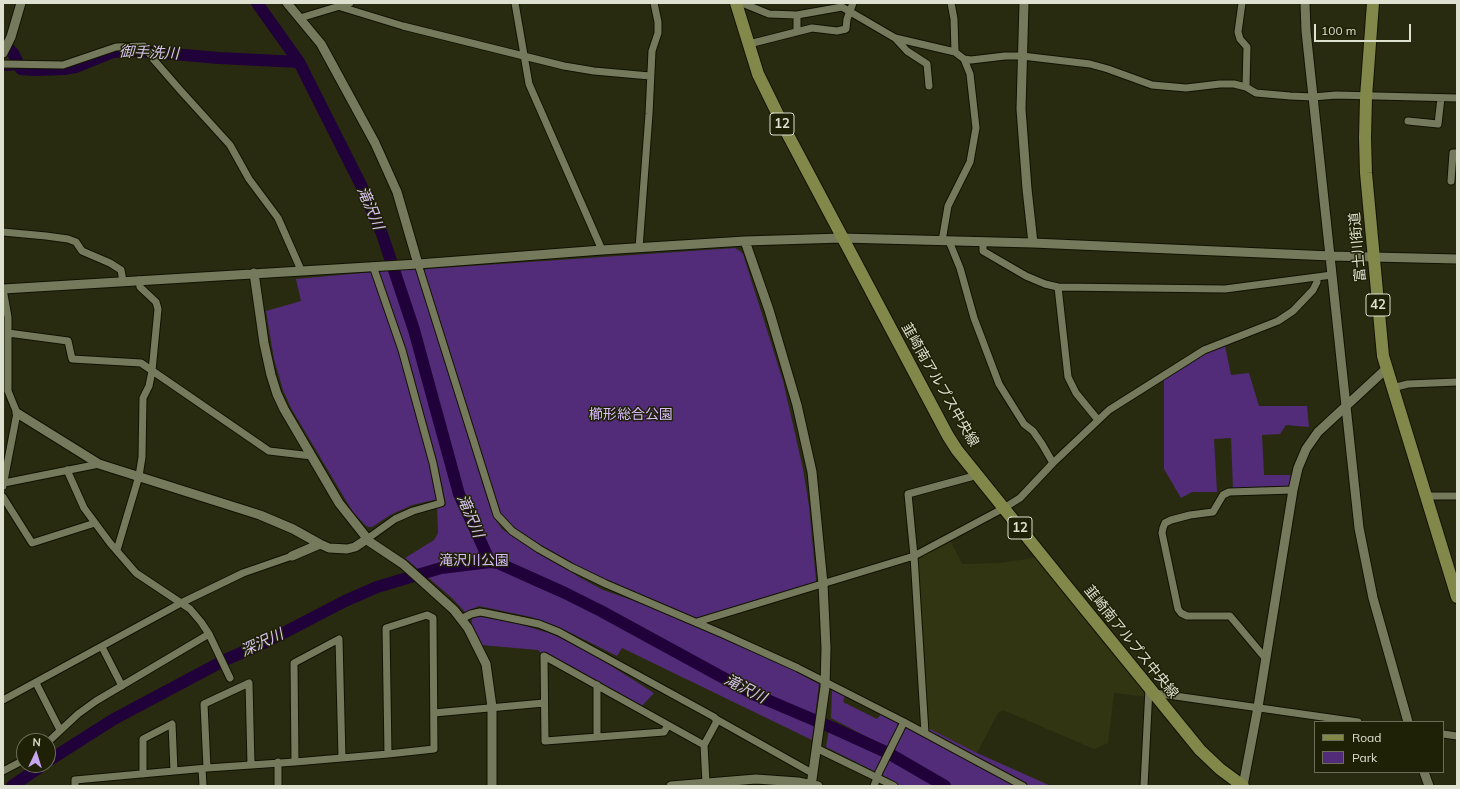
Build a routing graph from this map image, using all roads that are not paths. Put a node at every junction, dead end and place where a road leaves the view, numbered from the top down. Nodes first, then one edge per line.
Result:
1 (21, 3) edge
2 (287, 3) edge
3 (350, 3) edge
4 (515, 3) edge
5 (654, 3) edge
6 (736, 3) edge
7 (742, 3) edge
8 (853, 3) edge
9 (950, 3) edge
10 (1024, 3) edge
11 (1242, 3) edge
12 (1305, 3) edge
13 (1373, 3) edge
14 (840, 5) edge
15 (341, 7) junction
16 (850, 12) junction
17 (797, 15) junction
18 (300, 18) junction
19 (797, 32) junction
20 (895, 38) junction
21 (749, 44) junction
22 (955, 52) junction
23 (3, 53) edge
24 (524, 55) junction
25 (1022, 56) junction
26 (964, 59) junction
27 (6, 63) edge
28 (650, 76) junction
29 (930, 86) dead end
30 (1246, 87) junction
31 (1366, 97) junction
32 (1313, 98) junction
33 (1441, 98) junction
34 (1457, 98) edge
35 (1408, 121) dead end
36 (1457, 153) edge
37 (1451, 181) dead end
38 (3, 232) edge
39 (842, 238) junction
40 (745, 241) junction
41 (946, 241) junction
42 (984, 242) junction
43 (1033, 243) junction
44 (639, 248) junction
45 (602, 250) junction
46 (1331, 256) junction
47 (1375, 257) junction
48 (1457, 259) edge
49 (416, 264) junction
50 (374, 266) junction
51 (301, 270) junction
52 (254, 273) junction
53 (1332, 275) junction
54 (1317, 277) junction
55 (139, 280) junction
56 (123, 281) junction
57 (1058, 287) junction
58 (3, 289) edge
59 (8, 333) junction
60 (1386, 369) junction
61 (152, 371) junction
62 (1457, 382) edge
63 (1392, 388) junction
64 (1346, 407) junction
65 (17, 413) junction
66 (1098, 420) junction
67 (312, 456) junction
68 (1053, 463) junction
69 (99, 464) junction
70 (67, 470) junction
71 (139, 476) junction
72 (978, 476) junction
73 (4, 485) edge
74 (1293, 490) junction
75 (3, 496) edge
76 (1426, 496) junction
77 (1457, 496) edge
78 (1004, 508) junction
79 (95, 523) junction
80 (367, 539) junction
81 (320, 544) junction
82 (117, 550) junction
83 (292, 556) joint
84 (914, 556) junction
85 (823, 584) junction
86 (1457, 597) edge
87 (181, 603) junction
88 (461, 619) junction
89 (697, 622) junction
90 (209, 634) junction
91 (102, 647) junction
92 (1266, 659) junction
93 (230, 678) dead end
94 (36, 683) junction
95 (825, 684) junction
96 (597, 685) junction
97 (122, 686) junction
98 (1151, 691) junction
99 (3, 700) edge
100 (544, 703) junction
101 (492, 707) junction
102 (1258, 707) junction
103 (434, 713) junction
104 (716, 719) junction
105 (1351, 721) edge
106 (1408, 721) edge
107 (904, 722) junction
108 (668, 725) junction
109 (60, 730) junction
110 (924, 733) junction
111 (56, 734) edge
112 (1444, 734) edge
113 (1457, 736) edge
114 (597, 737) junction
115 (704, 745) junction
116 (817, 746) junction
117 (388, 754) junction
118 (342, 758) junction
119 (278, 762) junction
120 (295, 762) junction
121 (16, 764) edge
122 (251, 764) junction
123 (204, 769) junction
124 (3, 771) edge
125 (174, 772) junction
126 (1424, 773) edge
127 (143, 774) junction
128 (812, 774) junction
129 (878, 775) junction
130 (706, 783) junction
131 (813, 785) edge
132 (75, 786) edge
133 (203, 786) edge
134 (278, 786) edge
135 (492, 786) edge
136 (671, 786) edge
137 (874, 786) edge
138 (894, 786) edge
139 (1023, 786) edge
140 (1144, 786) edge
141 (1243, 786) edge
142 (1429, 786) edge

1 - 23 street
2 - 18 street
3 - 15 street
4 - 24 street
5 - 28 street
6 - 21 main road, 韮崎南アルプス中央線 / 12
7 - 17 street
8 - 16 street
9 - 22 street
10 - 25 street
11 - 30 street
12 - 32 street
13 - 31 main road, 富士川街道 / 42
14 - 16 street
14 - 17 street
15 - 18 street
15 - 24 street
16 - 19 street
16 - 20 street
17 - 19 street
18 - 49 street
19 - 21 street
20 - 22 street
20 - 29 street
21 - 39 main road, 韮崎南アルプス中央線 / 12
22 - 26 street
24 - 28 street
24 - 45 street
25 - 26 street
25 - 30 street
25 - 43 street
26 - 41 street
27 - 51 street
28 - 44 street
30 - 32 street
31 - 32 street
31 - 33 street
31 - 47 main road, 富士川街道 / 42
32 - 46 street
33 - 34 street
33 - 35 street
36 - 37 street
38 - 56 street
39 - 40 street
39 - 41 street
39 - 72 main road, 韮崎南アルプス中央線 / 12
40 - 44 street
40 - 85 street
41 - 42 street
41 - 68 street
42 - 43 street
42 - 57 street
43 - 46 street
44 - 45 street
45 - 49 street
46 - 47 street
46 - 53 street
47 - 48 street
47 - 60 main road, 富士川街道 / 42
49 - 50 street
49 - 89 street
50 - 51 street
50 - 80 street
51 - 52 street
52 - 55 street
52 - 67 street
53 - 54 street
53 - 64 street
54 - 57 street
54 - 66 street
55 - 56 street
55 - 61 street
56 - 58 street
57 - 66 street
58 - 59 street
59 - 61 street
59 - 65 street
60 - 63 main road, 富士川街道 / 42
60 - 64 street
61 - 67 street
61 - 71 street
62 - 63 street
63 - 76 main road, 富士川街道 / 42
64 - 74 street
64 - 106 street
65 - 69 street
65 - 73 street
66 - 68 street
67 - 80 street
68 - 78 street
69 - 70 street
69 - 71 street
70 - 73 street
70 - 79 street
71 - 81 street
71 - 82 street
72 - 78 main road, 韮崎南アルプス中央線 / 12
72 - 84 street
74 - 92 street
74 - 92 street
75 - 79 street
76 - 77 street
76 - 86 main road, 富士川街道 / 42
78 - 84 street
78 - 98 main road, 韮崎南アルプス中央線 / 12
79 - 82 street
80 - 81 street
80 - 88 street
81 - 83 street
82 - 87 street
83 - 87 street
84 - 85 street
84 - 110 street
85 - 89 street
85 - 95 street
87 - 90 street
87 - 91 street
88 - 101 street
88 - 104 street
89 - 95 street
90 - 93 street
90 - 97 street
91 - 94 street
91 - 97 street
92 - 102 street
94 - 99 street
94 - 109 street
95 - 107 street
95 - 116 street
96 - 100 street
96 - 108 street
96 - 114 street
97 - 109 street
98 - 102 street
98 - 140 street
98 - 141 main road, 韮崎南アルプス中央線 / 12
100 - 101 street
100 - 114 street
101 - 103 street
101 - 135 street
102 - 105 street
102 - 141 street
103 - 117 street
103 - 117 street
104 - 115 street
104 - 128 street
107 - 110 street
107 - 129 street
108 - 114 street
108 - 115 street
109 - 111 street
110 - 139 street
112 - 113 street
115 - 130 street
116 - 128 street
116 - 129 street
117 - 118 street
118 - 120 street
118 - 120 street
119 - 120 street
119 - 122 street
119 - 134 street
121 - 124 street
122 - 123 street
122 - 123 street
123 - 125 street
123 - 133 street
125 - 127 street
125 - 127 street
126 - 142 street
127 - 132 street
128 - 131 street
129 - 137 street
129 - 138 street
130 - 131 street
130 - 136 street

